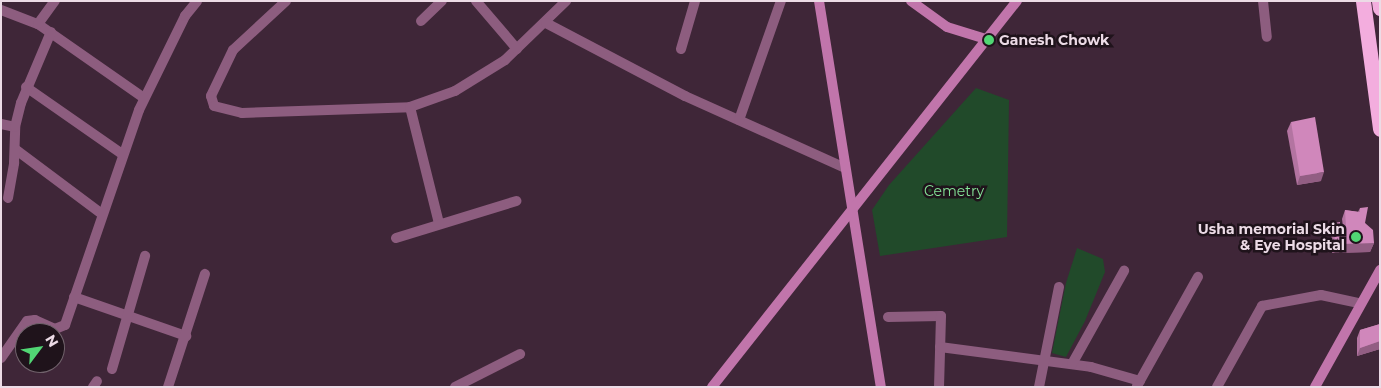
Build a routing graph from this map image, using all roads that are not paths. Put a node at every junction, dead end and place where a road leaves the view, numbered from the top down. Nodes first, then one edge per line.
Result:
1 (55, 1) edge
2 (197, 1) edge
3 (286, 1) edge
4 (442, 1) edge
5 (476, 1) edge
6 (566, 1) edge
7 (695, 1) edge
8 (781, 1) edge
9 (819, 1) edge
10 (912, 1) edge
11 (1017, 1) edge
12 (1263, 1) edge
13 (1363, 1) edge
14 (1379, 1) edge
15 (488, 5) edge
16 (1380, 8) edge
17 (1, 10) edge
18 (421, 21) dead end
19 (546, 23) junction
20 (38, 24) junction
21 (51, 32) junction
22 (1267, 37) dead end
23 (989, 40) junction
24 (517, 49) junction
25 (681, 49) dead end
26 (26, 87) junction
27 (144, 98) junction
28 (410, 107) junction
29 (739, 120) junction
30 (1, 124) edge
31 (15, 127) junction
32 (1380, 129) edge
33 (15, 149) junction
34 (122, 154) junction
35 (845, 168) junction
36 (8, 198) dead end
37 (516, 201) dead end
38 (851, 210) junction
39 (102, 214) junction
40 (439, 223) junction
41 (396, 238) dead end
42 (145, 256) dead end
43 (1380, 270) edge
44 (1124, 271) dead end
45 (204, 274) dead end
46 (1198, 277) dead end
47 (1059, 287) dead end
48 (74, 297) junction
49 (1360, 303) junction
50 (129, 317) junction
51 (888, 317) dead end
52 (186, 336) junction
53 (940, 347) junction
54 (520, 354) dead end
55 (1, 358) edge
56 (1044, 361) junction
57 (1072, 364) junction
58 (112, 369) dead end
59 (473, 383) edge
60 (1138, 384) edge
61 (168, 387) edge
62 (455, 387) edge
63 (712, 387) edge
64 (881, 387) edge
65 (938, 387) edge
66 (1039, 387) edge
67 (1217, 387) edge
68 (1315, 387) edge

1 - 20 street
2 - 27 street
3 - 28 street
4 - 18 street
5 - 15 street
6 - 19 street
7 - 25 street
8 - 29 street
9 - 35 street
10 - 23 street
11 - 23 street
12 - 22 street
13 - 32 highway
14 - 16 highway
15 - 24 street
17 - 20 street
19 - 24 street
19 - 29 street
20 - 21 street
21 - 26 street
21 - 27 street
23 - 38 street
24 - 28 street
26 - 31 street
26 - 34 street
27 - 34 street
28 - 40 street
29 - 35 street
30 - 31 street
31 - 33 street
33 - 36 street
33 - 39 street
34 - 39 street
35 - 38 street
37 - 40 street
38 - 63 street
38 - 64 street
39 - 48 street
40 - 41 street
42 - 50 street
43 - 49 street
44 - 57 street
45 - 52 street
46 - 60 street
47 - 56 street
48 - 50 street
48 - 55 street
49 - 67 street
49 - 68 street
50 - 52 street
50 - 58 street
51 - 53 street
52 - 61 street
53 - 56 street
53 - 65 street
54 - 59 street
56 - 57 street
56 - 66 street
57 - 60 street
59 - 62 street

